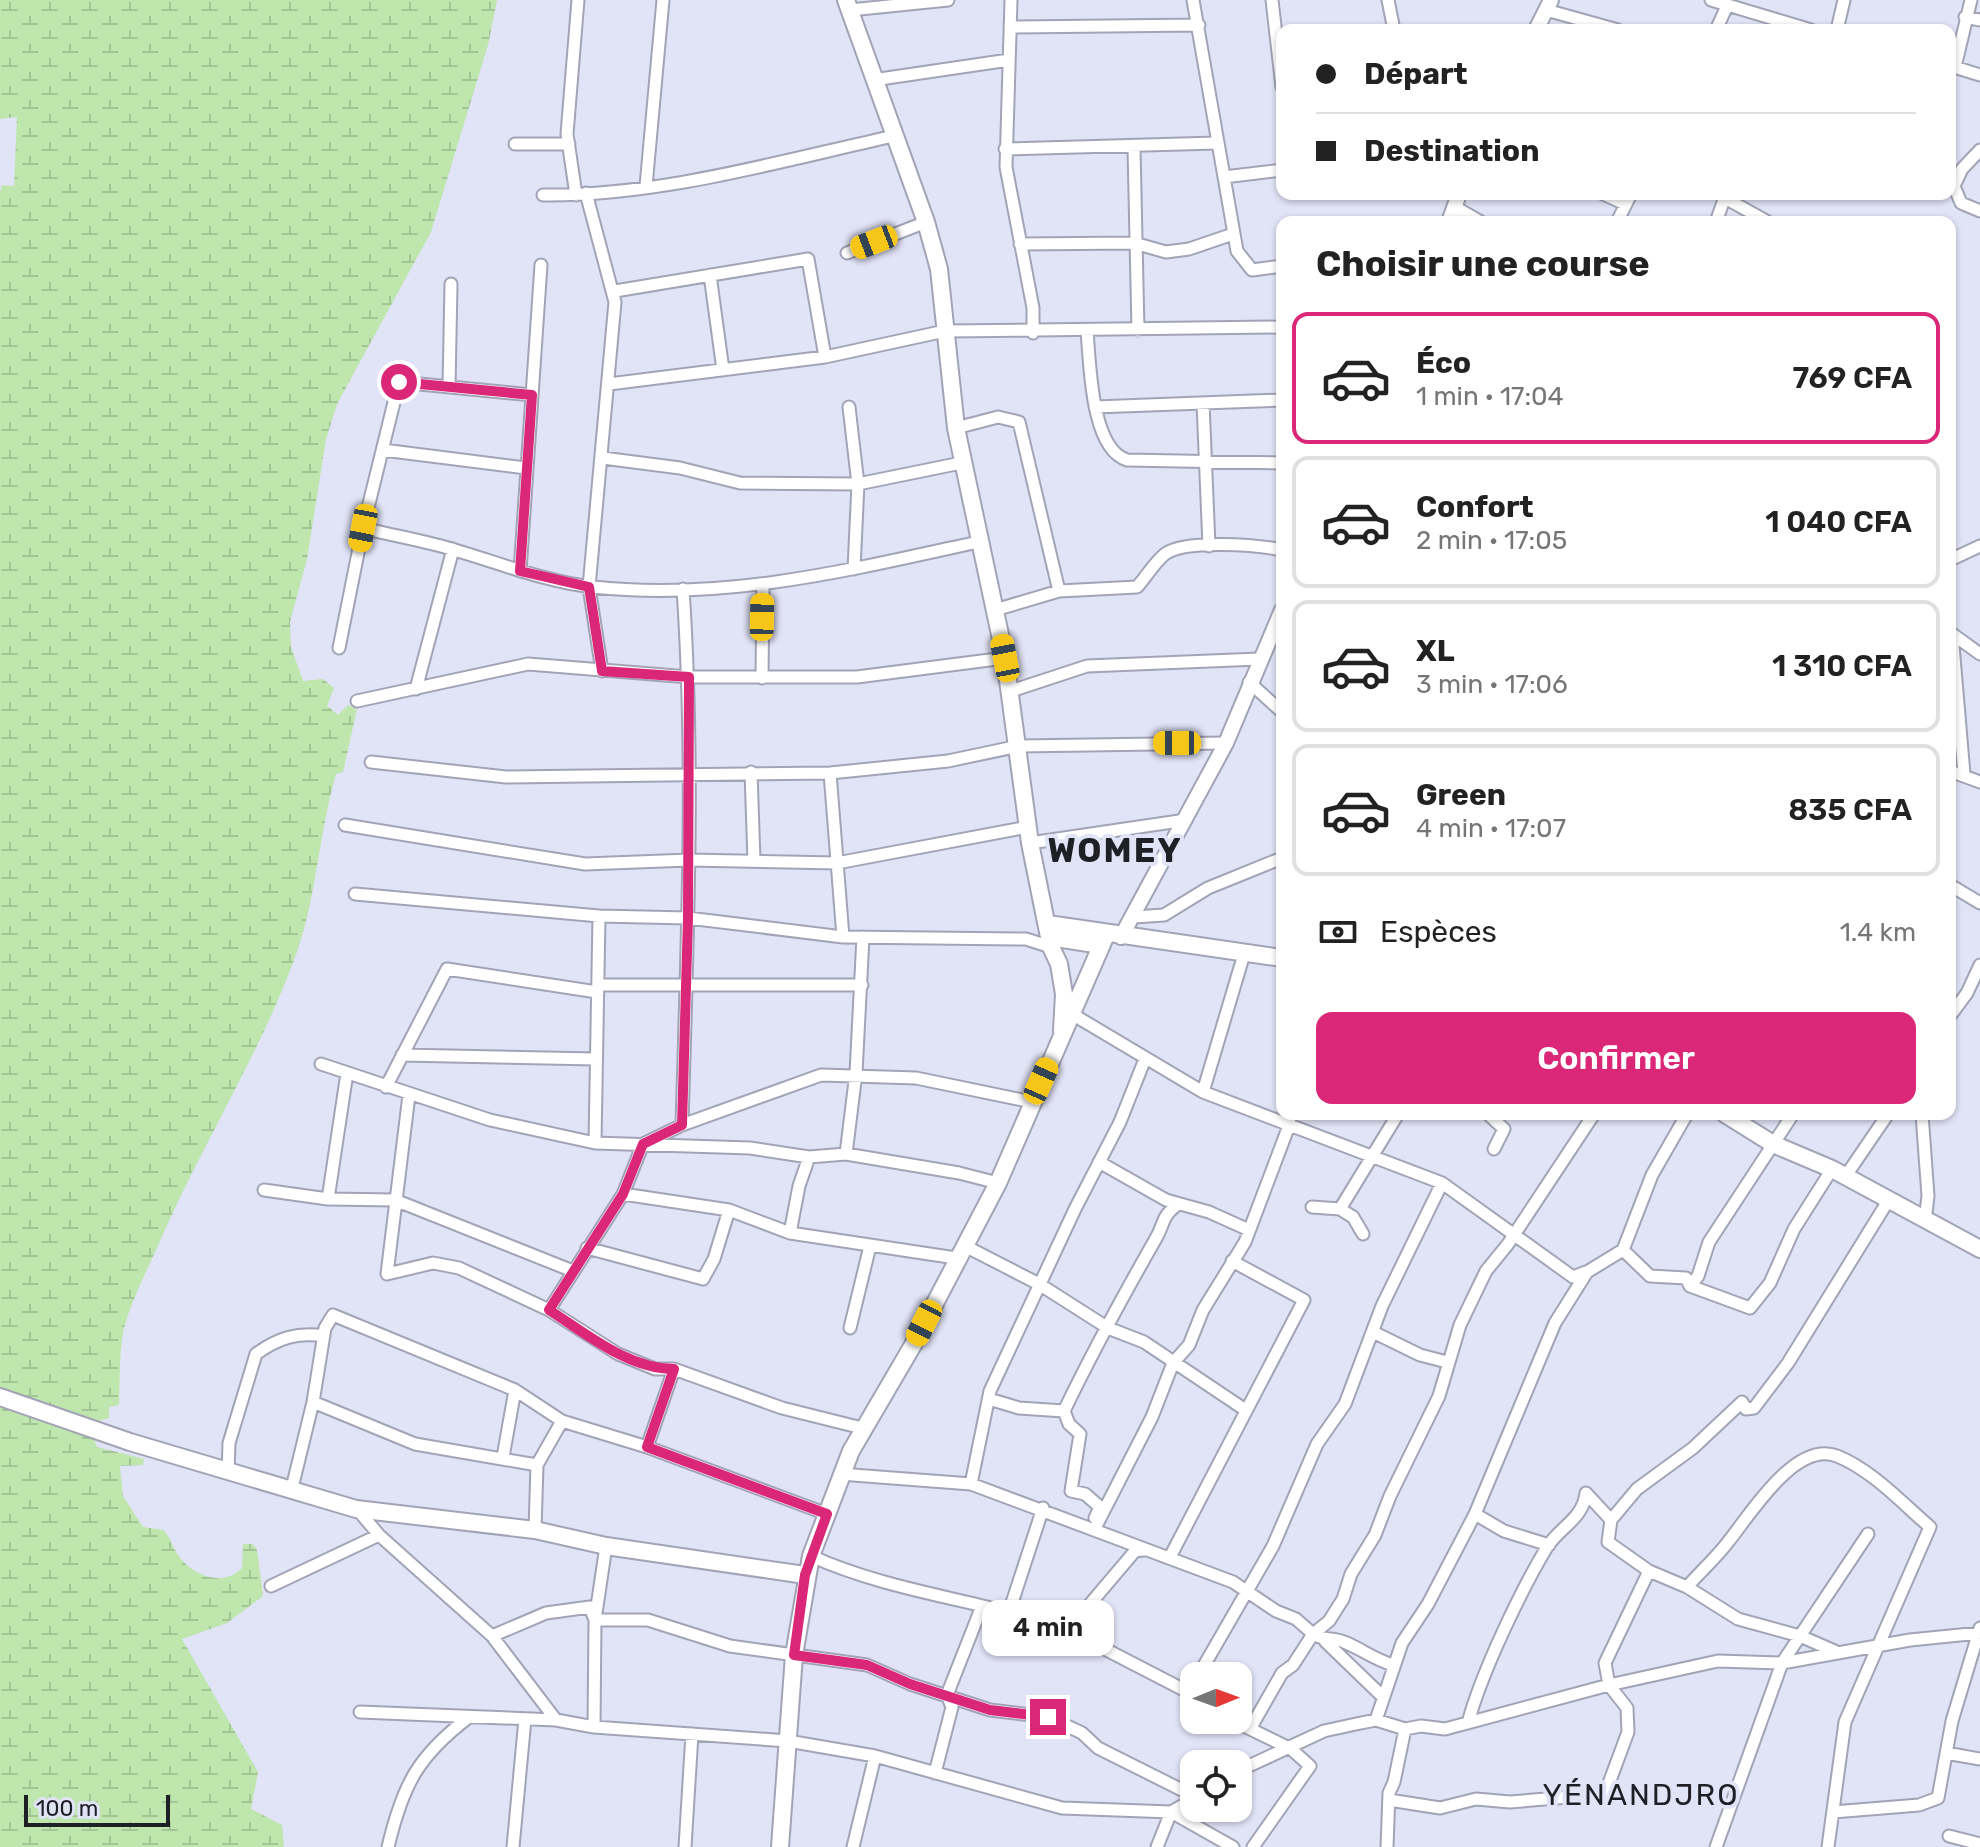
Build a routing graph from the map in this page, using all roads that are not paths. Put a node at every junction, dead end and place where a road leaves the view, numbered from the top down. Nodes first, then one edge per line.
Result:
1 (578, 0) edge
2 (663, 0) edge
3 (948, 0) edge
4 (1011, 0) edge
5 (1193, 0) edge
6 (1272, 0) edge
7 (1388, 0) edge
8 (1711, 0) edge
9 (1844, 0) edge
10 (1971, 0) edge
11 (848, 5) edge
12 (1548, 5) edge
13 (1727, 6) junction
14 (1965, 17) junction
15 (1980, 20) edge
16 (1393, 24) edge
17 (1539, 24) edge
18 (1601, 24) edge
19 (1719, 24) edge
20 (1783, 24) edge
21 (1838, 24) edge
22 (1199, 25) junction
23 (1010, 27) junction
24 (1276, 35) edge
25 (1956, 54) edge
26 (1009, 60) junction
27 (1956, 68) edge
28 (1980, 75) edge
29 (873, 80) junction
30 (894, 136) junction
31 (1216, 143) junction
32 (515, 144) dead end
33 (569, 144) junction
34 (1134, 148) junction
35 (1005, 149) junction
36 (1980, 150) edge
37 (1276, 171) edge
38 (1224, 177) junction
39 (1956, 182) edge
40 (646, 186) junction
41 (1956, 191) edge
42 (581, 194) junction
43 (543, 195) dead end
44 (1457, 200) edge
45 (1732, 200) edge
46 (1980, 211) edge
47 (1474, 216) edge
48 (1758, 216) edge
49 (926, 222) junction
50 (1233, 234) junction
51 (1134, 243) junction
52 (1020, 244) junction
53 (847, 253) dead end
54 (541, 265) dead end
55 (1276, 267) edge
56 (710, 275) junction
57 (451, 284) dead end
58 (615, 291) junction
59 (1276, 327) edge
60 (1138, 330) junction
61 (945, 331) junction
62 (1087, 331) junction
63 (1033, 333) junction
64 (825, 357) junction
65 (723, 370) junction
66 (609, 384) junction
67 (449, 387) junction
68 (532, 395) junction
69 (1276, 400) edge
70 (1203, 403) junction
71 (849, 407) dead end
72 (1095, 407) junction
73 (956, 428) junction
74 (383, 450) junction
75 (603, 458) junction
76 (961, 463) junction
77 (1205, 463) junction
78 (1276, 463) edge
79 (526, 468) junction
80 (858, 484) junction
81 (363, 528) junction
82 (978, 542) junction
83 (1209, 546) junction
84 (1980, 546) edge
85 (453, 549) junction
86 (1276, 549) edge
87 (1956, 557) edge
88 (854, 569) junction
89 (520, 571) junction
90 (763, 586) junction
91 (589, 587) junction
92 (683, 589) junction
93 (1059, 591) junction
94 (995, 610) junction
95 (1276, 623) edge
96 (1956, 637) edge
97 (339, 648) dead end
98 (1980, 654) edge
99 (1005, 658) junction
100 (1259, 659) junction
101 (602, 671) junction
102 (689, 677) junction
103 (762, 678) junction
104 (1249, 682) junction
105 (1956, 687) edge
106 (416, 689) junction
107 (1011, 691) junction
108 (357, 701) dead end
109 (1276, 707) edge
110 (1226, 743) junction
111 (1019, 746) junction
112 (371, 762) dead end
113 (751, 772) junction
114 (1956, 772) edge
115 (688, 773) junction
116 (830, 773) junction
117 (1964, 774) junction
118 (1980, 782) edge
119 (1186, 820) junction
120 (345, 825) dead end
121 (1029, 835) junction
122 (689, 860) junction
123 (1276, 860) edge
124 (754, 861) junction
125 (837, 863) junction
126 (1956, 889) edge
127 (355, 894) dead end
128 (1980, 903) edge
129 (599, 916) junction
130 (1134, 917) junction
131 (688, 918) junction
132 (1050, 936) junction
133 (843, 937) junction
134 (863, 937) junction
135 (1109, 939) junction
136 (1244, 954) junction
137 (1276, 957) edge
138 (1980, 965) edge
139 (862, 985) junction
140 (686, 986) junction
141 (598, 988) junction
142 (1967, 993) junction
143 (1980, 995) edge
144 (1956, 1008) edge
145 (1072, 1014) junction
146 (1062, 1031) junction
147 (402, 1055) junction
148 (596, 1059) junction
149 (1145, 1059) junction
150 (321, 1064) dead end
151 (347, 1073) junction
152 (856, 1073) junction
153 (386, 1087) junction
154 (1203, 1092) junction
155 (409, 1095) junction
156 (1032, 1102) junction
157 (1276, 1118) edge
158 (1282, 1120) edge
159 (1394, 1120) edge
160 (1496, 1120) edge
161 (1590, 1120) edge
162 (1684, 1120) edge
163 (1735, 1120) edge
164 (1789, 1120) edge
165 (1883, 1120) edge
166 (1922, 1120) edge
167 (1290, 1123) junction
168 (682, 1125) junction
169 (595, 1143) junction
170 (643, 1144) junction
171 (1773, 1144) junction
172 (1494, 1149) dead end
173 (846, 1154) junction
174 (809, 1157) junction
175 (1370, 1157) junction
176 (1099, 1162) junction
177 (1838, 1173) junction
178 (998, 1183) junction
179 (1442, 1183) junction
180 (264, 1190) dead end
181 (623, 1194) junction
182 (328, 1199) junction
183 (395, 1200) junction
184 (1888, 1201) junction
185 (1177, 1205) junction
186 (1312, 1207) dead end
187 (1340, 1209) junction
188 (729, 1210) junction
189 (1925, 1221) junction
190 (1249, 1230) junction
191 (790, 1233) junction
192 (1515, 1233) junction
193 (1363, 1234) dead end
194 (870, 1246) junction
195 (587, 1248) junction
196 (1980, 1249) edge
197 (1623, 1250) junction
198 (960, 1252) junction
199 (1232, 1261) junction
200 (573, 1271) junction
201 (1587, 1272) junction
202 (1039, 1284) junction
203 (1690, 1286) junction
204 (549, 1310) junction
205 (850, 1328) dead end
206 (1108, 1328) junction
207 (1373, 1332) junction
208 (324, 1336) junction
209 (1447, 1362) junction
210 (1173, 1363) junction
211 (674, 1369) junction
212 (515, 1390) junction
213 (0, 1397) edge
214 (989, 1399) junction
215 (313, 1402) junction
216 (1244, 1409) junction
217 (1064, 1411) junction
218 (562, 1421) junction
219 (866, 1429) junction
220 (647, 1447) junction
221 (503, 1457) junction
222 (537, 1465) junction
223 (228, 1472) junction
224 (840, 1474) junction
225 (971, 1484) junction
226 (292, 1488) junction
227 (1043, 1508) junction
228 (356, 1509) junction
229 (827, 1514) junction
230 (1475, 1514) junction
231 (1611, 1520) junction
232 (535, 1530) junction
233 (1092, 1530) junction
234 (1868, 1534) dead end
235 (379, 1535) junction
236 (1549, 1545) junction
237 (606, 1546) junction
238 (1143, 1550) junction
239 (811, 1556) junction
240 (1170, 1557) junction
241 (1649, 1571) junction
242 (805, 1575) junction
243 (271, 1586) dead end
244 (1687, 1587) junction
245 (1245, 1591) junction
246 (982, 1606) junction
247 (1009, 1612) junction
248 (595, 1620) junction
249 (1068, 1630) junction
250 (1979, 1631) edge
251 (1313, 1634) junction
252 (492, 1636) junction
253 (1800, 1636) junction
254 (1325, 1641) junction
255 (1881, 1644) junction
256 (1839, 1653) junction
257 (794, 1655) junction
258 (1206, 1662) edge
259 (1782, 1663) junction
260 (1393, 1665) junction
261 (1965, 1673) junction
262 (1980, 1677) edge
263 (1180, 1685) edge
264 (1609, 1685) junction
265 (947, 1695) junction
266 (1383, 1697) junction
267 (360, 1712) dead end
268 (469, 1717) junction
269 (525, 1719) junction
270 (556, 1720) junction
271 (1376, 1720) junction
272 (1468, 1723) junction
273 (1252, 1726) edge
274 (594, 1727) junction
275 (1405, 1729) junction
276 (1252, 1730) edge
277 (692, 1734) junction
278 (788, 1741) junction
279 (1291, 1749) junction
280 (1946, 1753) junction
281 (875, 1756) junction
282 (1980, 1759) edge
283 (1252, 1765) edge
284 (935, 1773) junction
285 (1180, 1790) edge
286 (1389, 1800) junction
287 (1180, 1806) edge
288 (1171, 1812) junction
289 (1833, 1812) junction
290 (1949, 1836) dead end
291 (1980, 1844) edge
292 (388, 1847) edge
293 (513, 1847) edge
294 (685, 1847) edge
295 (780, 1847) edge
296 (853, 1847) edge
297 (1157, 1847) edge
298 (1233, 1847) edge
299 (1253, 1847) edge
300 (1387, 1847) edge
301 (1716, 1847) edge
302 (1828, 1847) edge

1 - 33 street
2 - 40 street
3 - 11 street
4 - 23 street
5 - 22 street
6 - 24 street
7 - 16 street
8 - 13 street
9 - 21 street
10 - 14 street
11 - 29 main road
12 - 17 street
12 - 18 street
13 - 19 street
13 - 20 street
14 - 15 street
14 - 25 street
22 - 23 street
22 - 31 street
23 - 26 street
26 - 29 street
26 - 35 street
27 - 28 street
29 - 30 main road
30 - 40 street
30 - 49 main road
31 - 34 street
31 - 38 street
32 - 33 street
33 - 42 street
34 - 35 street
34 - 51 street
35 - 52 street
36 - 39 street
37 - 38 street
38 - 50 street
40 - 42 street
41 - 46 street
42 - 43 street
42 - 58 street
44 - 47 street
45 - 48 street
49 - 53 street
49 - 61 main road
50 - 51 street
50 - 55 street
51 - 52 street
51 - 60 street
52 - 63 street
54 - 68 street
56 - 58 street
56 - 64 street
56 - 65 street
57 - 67 street
58 - 66 street
59 - 60 street
60 - 62 street
61 - 63 street
61 - 64 street
61 - 73 main road
62 - 63 street
62 - 72 street
64 - 65 street
65 - 66 street
66 - 75 street
67 - 68 street
67 - 74 street
68 - 79 street
69 - 70 street
70 - 72 street
70 - 77 street
71 - 80 street
72 - 77 street
73 - 76 main road
73 - 93 street
74 - 79 street
74 - 81 street
75 - 80 street
75 - 91 street
76 - 80 street
76 - 82 main road
77 - 78 street
77 - 83 street
79 - 89 street
80 - 88 street
81 - 85 street
81 - 97 street
82 - 88 street
82 - 94 main road
83 - 86 street
83 - 93 street
84 - 87 street
85 - 89 street
85 - 106 street
88 - 90 street
89 - 91 street
90 - 92 street
90 - 103 street
91 - 92 street
91 - 101 street
92 - 102 street
93 - 94 street
94 - 99 main road
95 - 100 street
96 - 98 street
99 - 103 street
99 - 107 main road
100 - 104 street
100 - 107 street
101 - 102 street
101 - 106 street
102 - 103 street
102 - 115 street
104 - 109 street
104 - 110 street
105 - 117 street
106 - 108 street
107 - 111 main road
110 - 111 street
110 - 119 street
111 - 116 street
111 - 121 main road
112 - 115 street
113 - 115 street
113 - 116 street
113 - 124 street
114 - 117 street
115 - 122 street
116 - 125 street
117 - 118 street
119 - 121 street
119 - 130 street
120 - 122 street
121 - 125 street
121 - 132 main road
122 - 124 street
122 - 131 street
123 - 130 street
124 - 125 street
125 - 133 street
126 - 128 street
127 - 129 street
129 - 131 street
129 - 141 street
130 - 135 street
131 - 133 street
131 - 140 street
132 - 134 street
132 - 135 main road
132 - 146 main road
133 - 134 street
134 - 139 street
135 - 136 main road
135 - 145 main road
136 - 137 main road
136 - 154 street
138 - 142 street
139 - 140 street
139 - 152 street
140 - 141 street
140 - 168 street
141 - 147 street
141 - 148 street
142 - 143 street
142 - 144 street
145 - 146 main road
145 - 149 street
146 - 156 main road
147 - 148 street
147 - 153 street
148 - 169 street
149 - 154 street
149 - 176 street
150 - 151 street
151 - 153 street
151 - 182 street
152 - 156 street
152 - 168 street
152 - 173 street
153 - 155 street
154 - 157 street
155 - 169 street
155 - 183 street
156 - 178 main road
158 - 167 street
159 - 175 street
160 - 172 street
161 - 192 street
162 - 197 street
163 - 171 main road
164 - 171 street
165 - 177 street
166 - 189 street
167 - 175 street
167 - 190 street
168 - 170 street
169 - 170 street
170 - 174 street
170 - 181 street
171 - 177 main road
171 - 203 street
173 - 174 street
173 - 178 street
174 - 191 street
175 - 179 street
175 - 187 street
176 - 185 street
176 - 202 street
177 - 184 main road
177 - 203 street
178 - 198 main road
179 - 192 street
179 - 207 street
180 - 182 street
181 - 188 street
181 - 195 street
182 - 183 street
183 - 200 street
183 - 204 street
184 - 189 main road
184 - 231 street
185 - 190 street
185 - 206 street
186 - 187 street
187 - 193 street
188 - 191 street
188 - 195 street
189 - 196 main road
190 - 199 street
191 - 194 street
192 - 201 street
192 - 209 street
194 - 198 street
194 - 205 street
195 - 200 street
197 - 201 street
197 - 203 street
198 - 202 street
198 - 219 main road
199 - 210 street
199 - 216 street
200 - 204 street
201 - 230 street
202 - 206 street
202 - 214 street
204 - 211 street
206 - 210 street
206 - 217 street
207 - 209 street
207 - 245 street
208 - 212 street
208 - 215 street
208 - 223 street
209 - 251 street
210 - 216 street
210 - 233 street
211 - 219 street
211 - 220 street
212 - 218 street
212 - 221 street
213 - 223 main road
214 - 217 street
214 - 225 street
215 - 221 street
215 - 226 street
216 - 240 street
217 - 233 street
218 - 220 street
218 - 222 street
219 - 224 main road
220 - 229 street
221 - 222 street
222 - 232 street
223 - 226 main road
224 - 225 street
224 - 229 main road
225 - 227 street
226 - 228 main road
227 - 233 street
227 - 247 street
228 - 232 main road
228 - 235 street
229 - 239 main road
230 - 236 street
230 - 260 street
231 - 236 street
231 - 241 street
232 - 237 main road
233 - 238 street
234 - 253 street
235 - 243 street
235 - 252 street
236 - 272 street
237 - 242 main road
237 - 248 street
238 - 240 street
238 - 249 street
239 - 242 main road
239 - 246 street
240 - 245 street
241 - 244 street
241 - 264 street
242 - 257 main road
244 - 253 street
244 - 255 street
245 - 251 street
245 - 258 street
246 - 247 street
246 - 265 street
247 - 249 street
248 - 252 street
248 - 257 street
248 - 274 street
249 - 263 street
250 - 255 street
250 - 261 street
251 - 254 street
251 - 273 street
252 - 270 street
253 - 256 street
253 - 259 street
254 - 260 street
254 - 266 street
255 - 256 street
255 - 289 street
256 - 259 street
257 - 265 street
257 - 278 main road
259 - 264 street
259 - 301 street
260 - 266 street
261 - 262 street
261 - 280 street
264 - 272 street
264 - 286 street
265 - 284 street
265 - 285 street
266 - 271 street
267 - 268 street
268 - 269 street
268 - 292 street
269 - 270 street
269 - 293 street
270 - 274 street
271 - 275 street
271 - 279 street
272 - 275 street
274 - 277 street
275 - 286 street
276 - 279 street
277 - 278 street
277 - 294 street
278 - 281 street
278 - 295 main road
279 - 283 street
279 - 299 street
280 - 282 street
280 - 289 street
281 - 284 street
281 - 296 street
284 - 288 street
286 - 300 street
287 - 288 street
288 - 297 street
288 - 298 street
289 - 302 street
290 - 291 street

